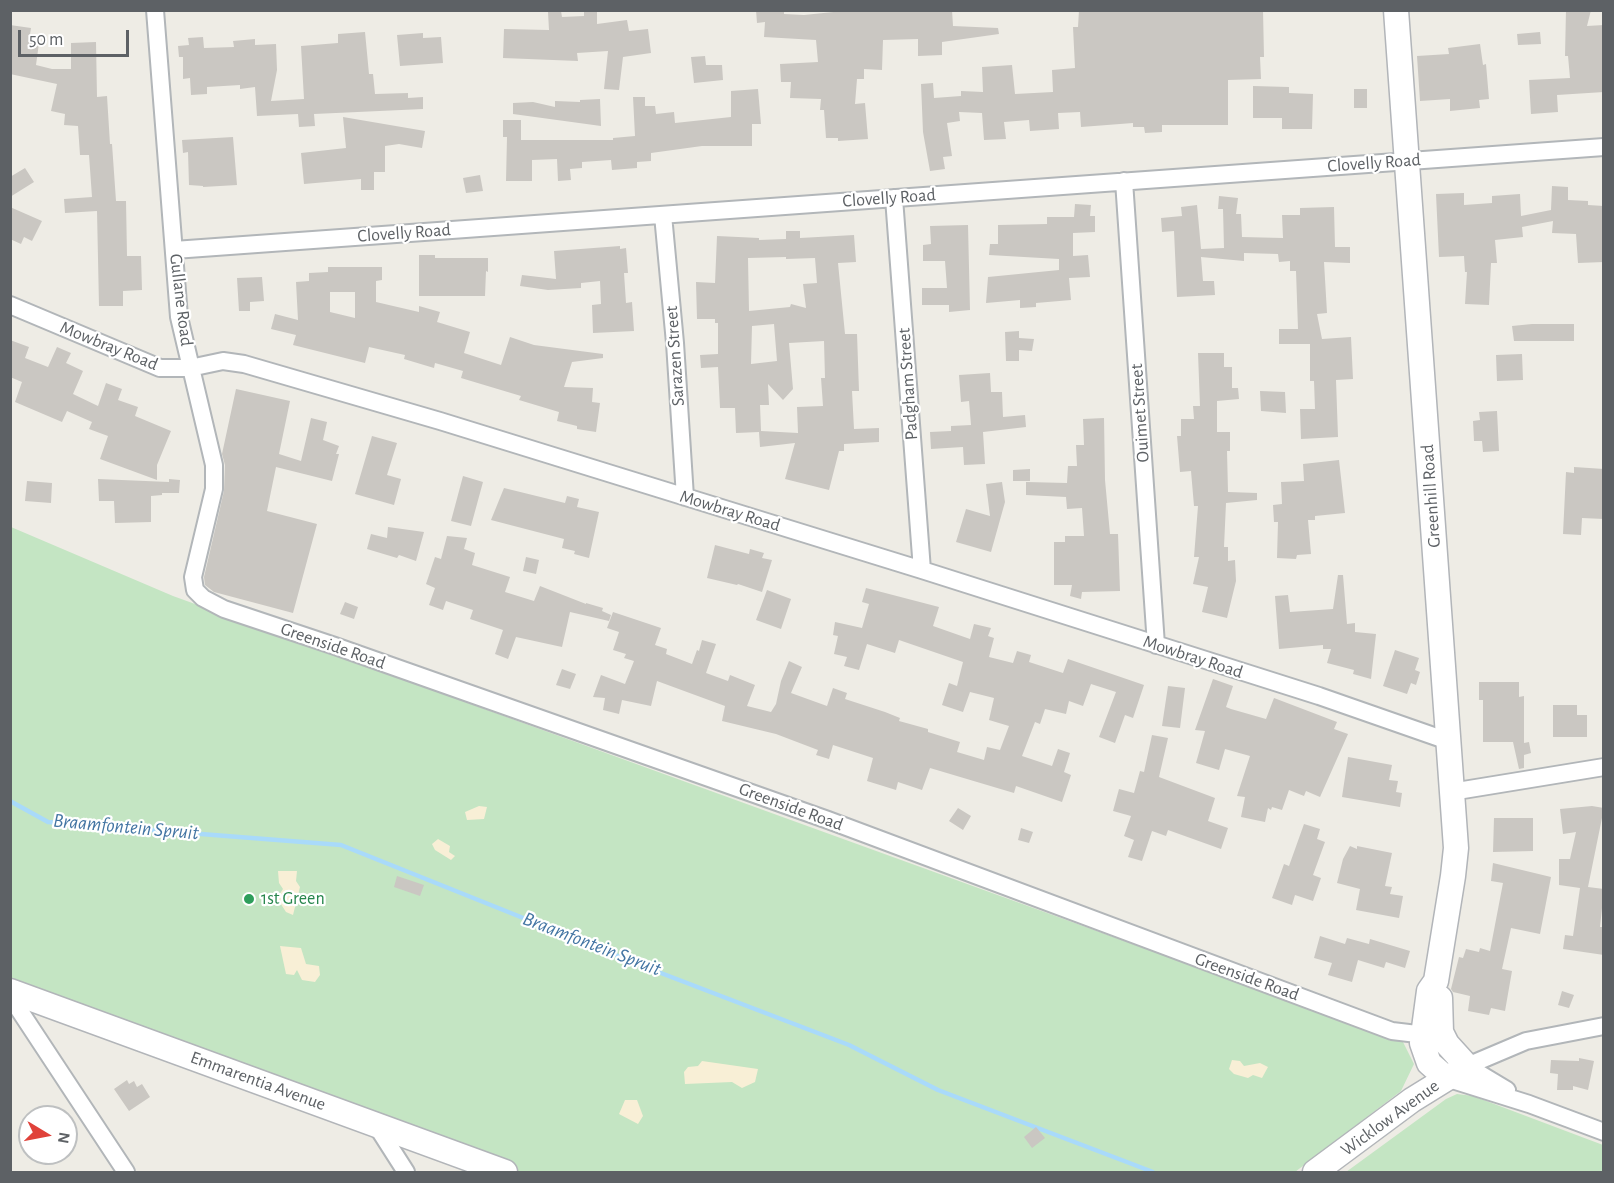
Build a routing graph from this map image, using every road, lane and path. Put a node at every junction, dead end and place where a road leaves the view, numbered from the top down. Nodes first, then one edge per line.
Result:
1 (155, 10) edge
2 (1396, 10) edge
3 (1604, 147) edge
4 (1406, 161) junction
5 (1124, 181) junction
6 (894, 198) junction
7 (663, 215) junction
8 (174, 250) junction
9 (10, 305) edge
10 (190, 368) junction
11 (685, 497) junction
12 (922, 570) junction
13 (193, 585) joint
14 (1156, 645) junction
15 (1448, 741) junction
16 (1604, 767) edge
17 (1451, 792) junction
18 (10, 991) edge
19 (10, 996) edge
20 (1604, 1026) edge
21 (1431, 1042) junction
22 (1467, 1066) junction
23 (1446, 1078) junction
24 (1412, 1100) junction
25 (1529, 1104) junction
26 (376, 1125) junction
27 (1604, 1132) edge
28 (126, 1173) edge
29 (406, 1173) edge
30 (505, 1173) edge
31 (1315, 1173) edge

1 - 8 street, Gullane Road
2 - 4 street, Greenhill Road
3 - 4 street, Clovelly Road
4 - 5 street, Clovelly Road
4 - 15 street, Greenhill Road
5 - 6 street, Clovelly Road
5 - 14 street, Ouimet Street
6 - 7 street, Clovelly Road
6 - 12 street, Padgham Street
7 - 8 street, Clovelly Road
7 - 11 street, Sarazen Street
8 - 10 street, Gullane Road
9 - 10 street, Mowbray Road
10 - 11 street, Mowbray Road
10 - 13 street, Gullane Road
11 - 12 street, Mowbray Road
12 - 14 street, Mowbray Road
13 - 21 street, Greenside Road
14 - 15 street, Mowbray Road
15 - 17 street, Greenhill Road
16 - 17 street
17 - 21 street, Greenhill Road
18 - 26 street, Emmarentia Avenue
19 - 28 street
20 - 22 street
21 - 22 street
21 - 23 street
21 - 24 street
22 - 23 street, Wicklow Avenue
22 - 25 street
23 - 24 street, Wicklow Avenue
23 - 25 street
24 - 31 street, Wicklow Avenue
25 - 27 street
26 - 29 street
26 - 30 street, Emmarentia Avenue

